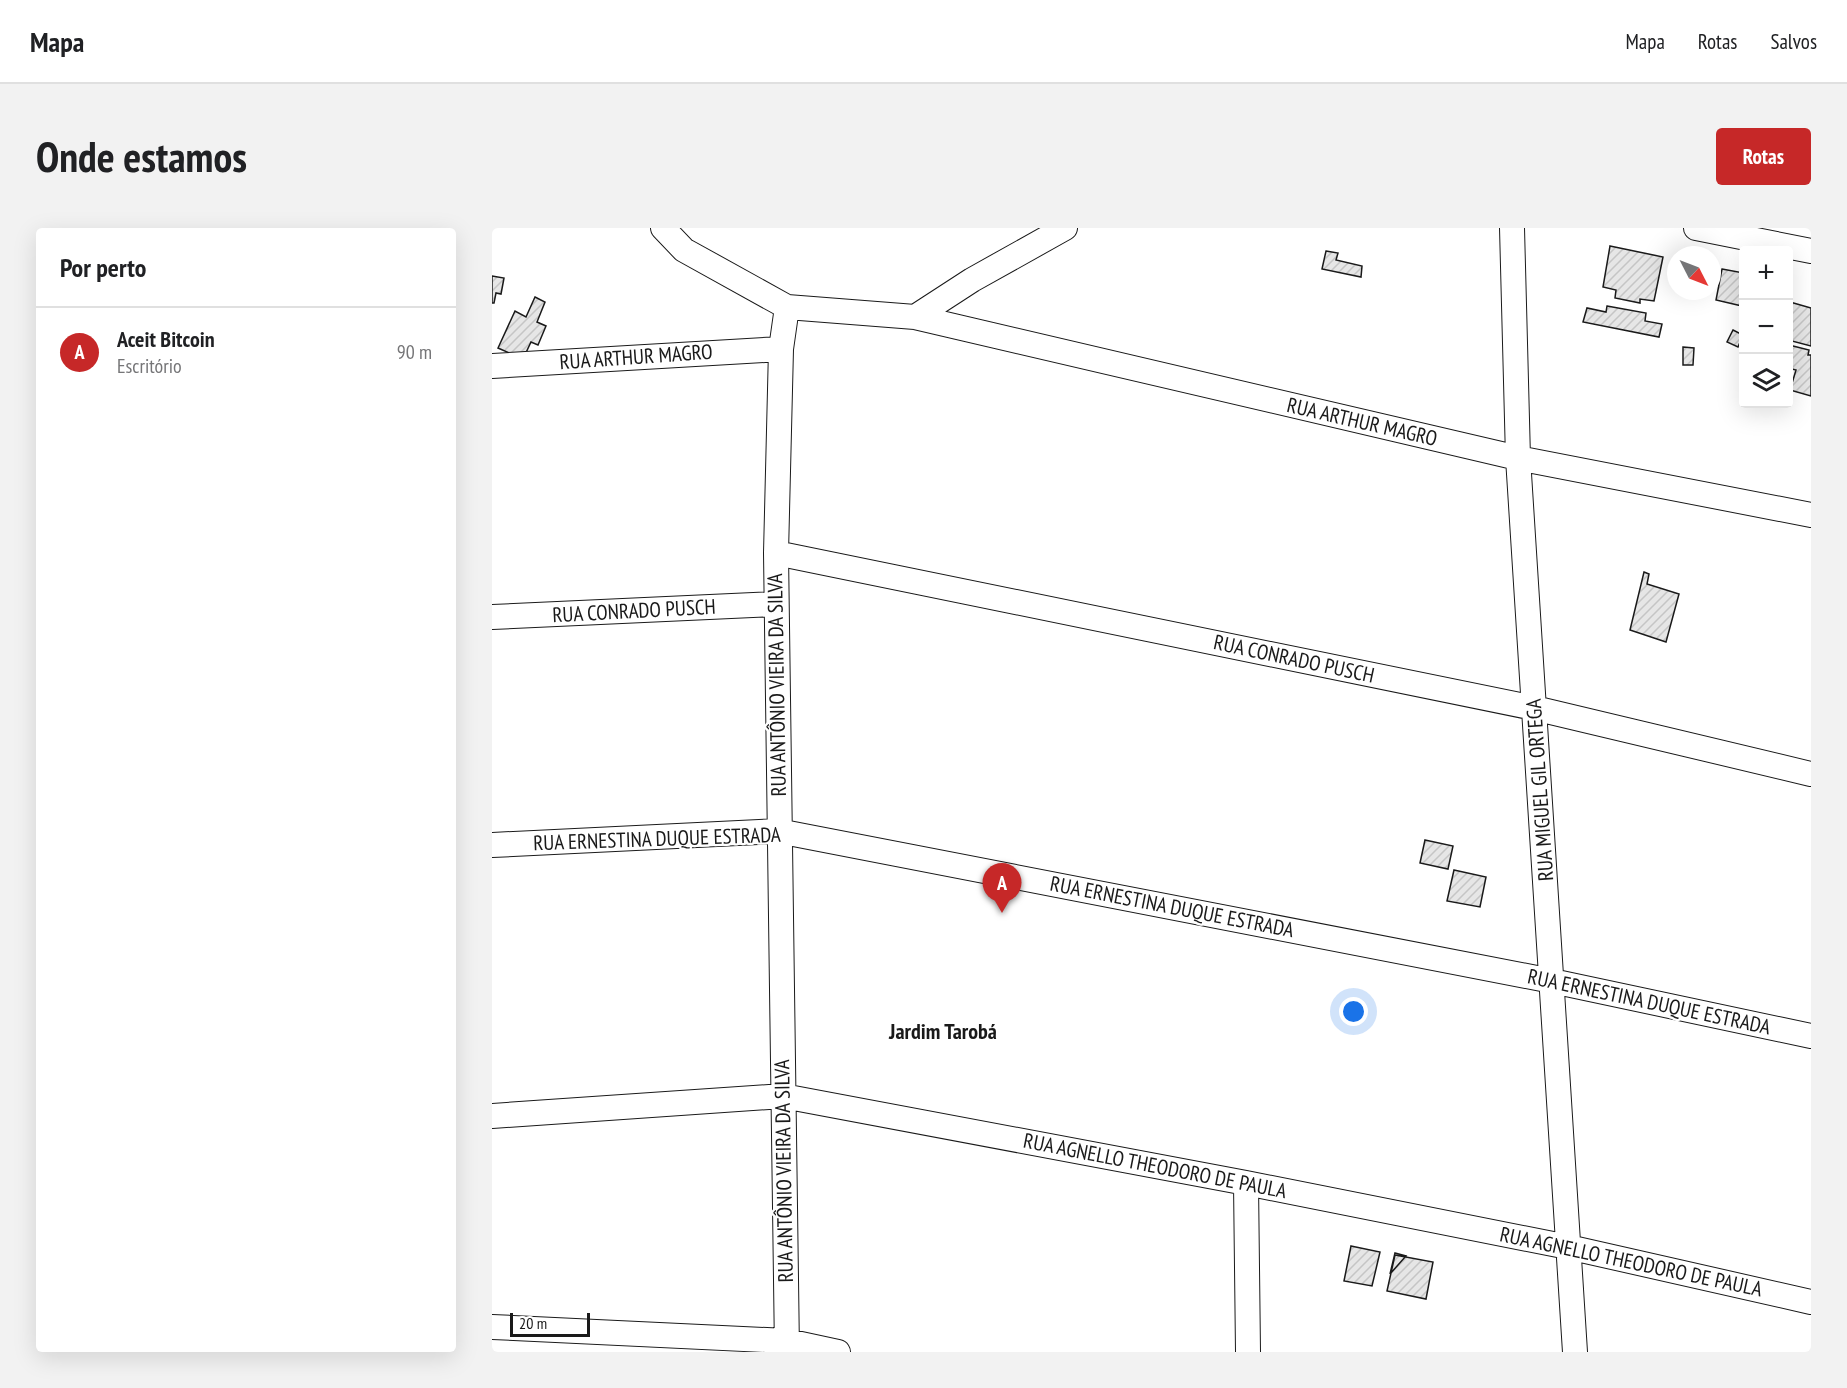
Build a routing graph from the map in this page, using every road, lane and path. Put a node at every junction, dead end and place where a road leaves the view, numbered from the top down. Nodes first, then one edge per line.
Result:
1 (663, 228) edge
2 (1065, 228) edge
3 (1512, 228) edge
4 (1696, 228) edge
5 (1797, 242) edge
6 (787, 307) junction
7 (915, 317) junction
8 (781, 349) junction
9 (492, 366) edge
10 (1518, 458) junction
11 (1811, 515) edge
12 (776, 553) junction
13 (776, 604) junction
14 (492, 617) edge
15 (1534, 708) junction
16 (1811, 774) edge
17 (778, 831) junction
18 (492, 845) edge
19 (1552, 981) junction
20 (1811, 1036) edge
21 (783, 1096) junction
22 (492, 1116) edge
23 (1246, 1183) junction
24 (1568, 1246) junction
25 (1811, 1302) edge
26 (492, 1327) edge
27 (787, 1346) edge
28 (838, 1352) edge
29 (1248, 1352) edge
30 (1575, 1352) edge

1 - 6 street
2 - 7 street
3 - 10 street, RUA MIGUEL GIL ORTEGA
4 - 5 street
6 - 7 street, RUA ARTHUR MAGRO
6 - 8 street, RUA ANTÔNIO VIEIRA DA SILVA
7 - 10 street, RUA ARTHUR MAGRO
8 - 9 street, RUA ARTHUR MAGRO
8 - 12 street, RUA ANTÔNIO VIEIRA DA SILVA
10 - 11 street, RUA ARTHUR MAGRO
10 - 15 street, RUA MIGUEL GIL ORTEGA
12 - 13 street, RUA ANTÔNIO VIEIRA DA SILVA
12 - 15 street, RUA CONRADO PUSCH
13 - 14 street, RUA CONRADO PUSCH
13 - 17 street, RUA ANTÔNIO VIEIRA DA SILVA
15 - 16 street, RUA CONRADO PUSCH
15 - 19 street, RUA MIGUEL GIL ORTEGA
17 - 18 street, RUA ERNESTINA DUQUE ESTRADA
17 - 19 street, RUA ERNESTINA DUQUE ESTRADA
17 - 21 street, RUA ANTÔNIO VIEIRA DA SILVA
19 - 20 street, RUA ERNESTINA DUQUE ESTRADA
19 - 24 street, RUA MIGUEL GIL ORTEGA
21 - 22 street, RUA AGNELLO THEODORO DE PAULA
21 - 23 street, RUA AGNELLO THEODORO DE PAULA
21 - 27 street, RUA ANTÔNIO VIEIRA DA SILVA
23 - 24 street, RUA AGNELLO THEODORO DE PAULA
23 - 29 street
24 - 25 street, RUA AGNELLO THEODORO DE PAULA
24 - 30 street, RUA MIGUEL GIL ORTEGA
26 - 27 street
27 - 28 street

